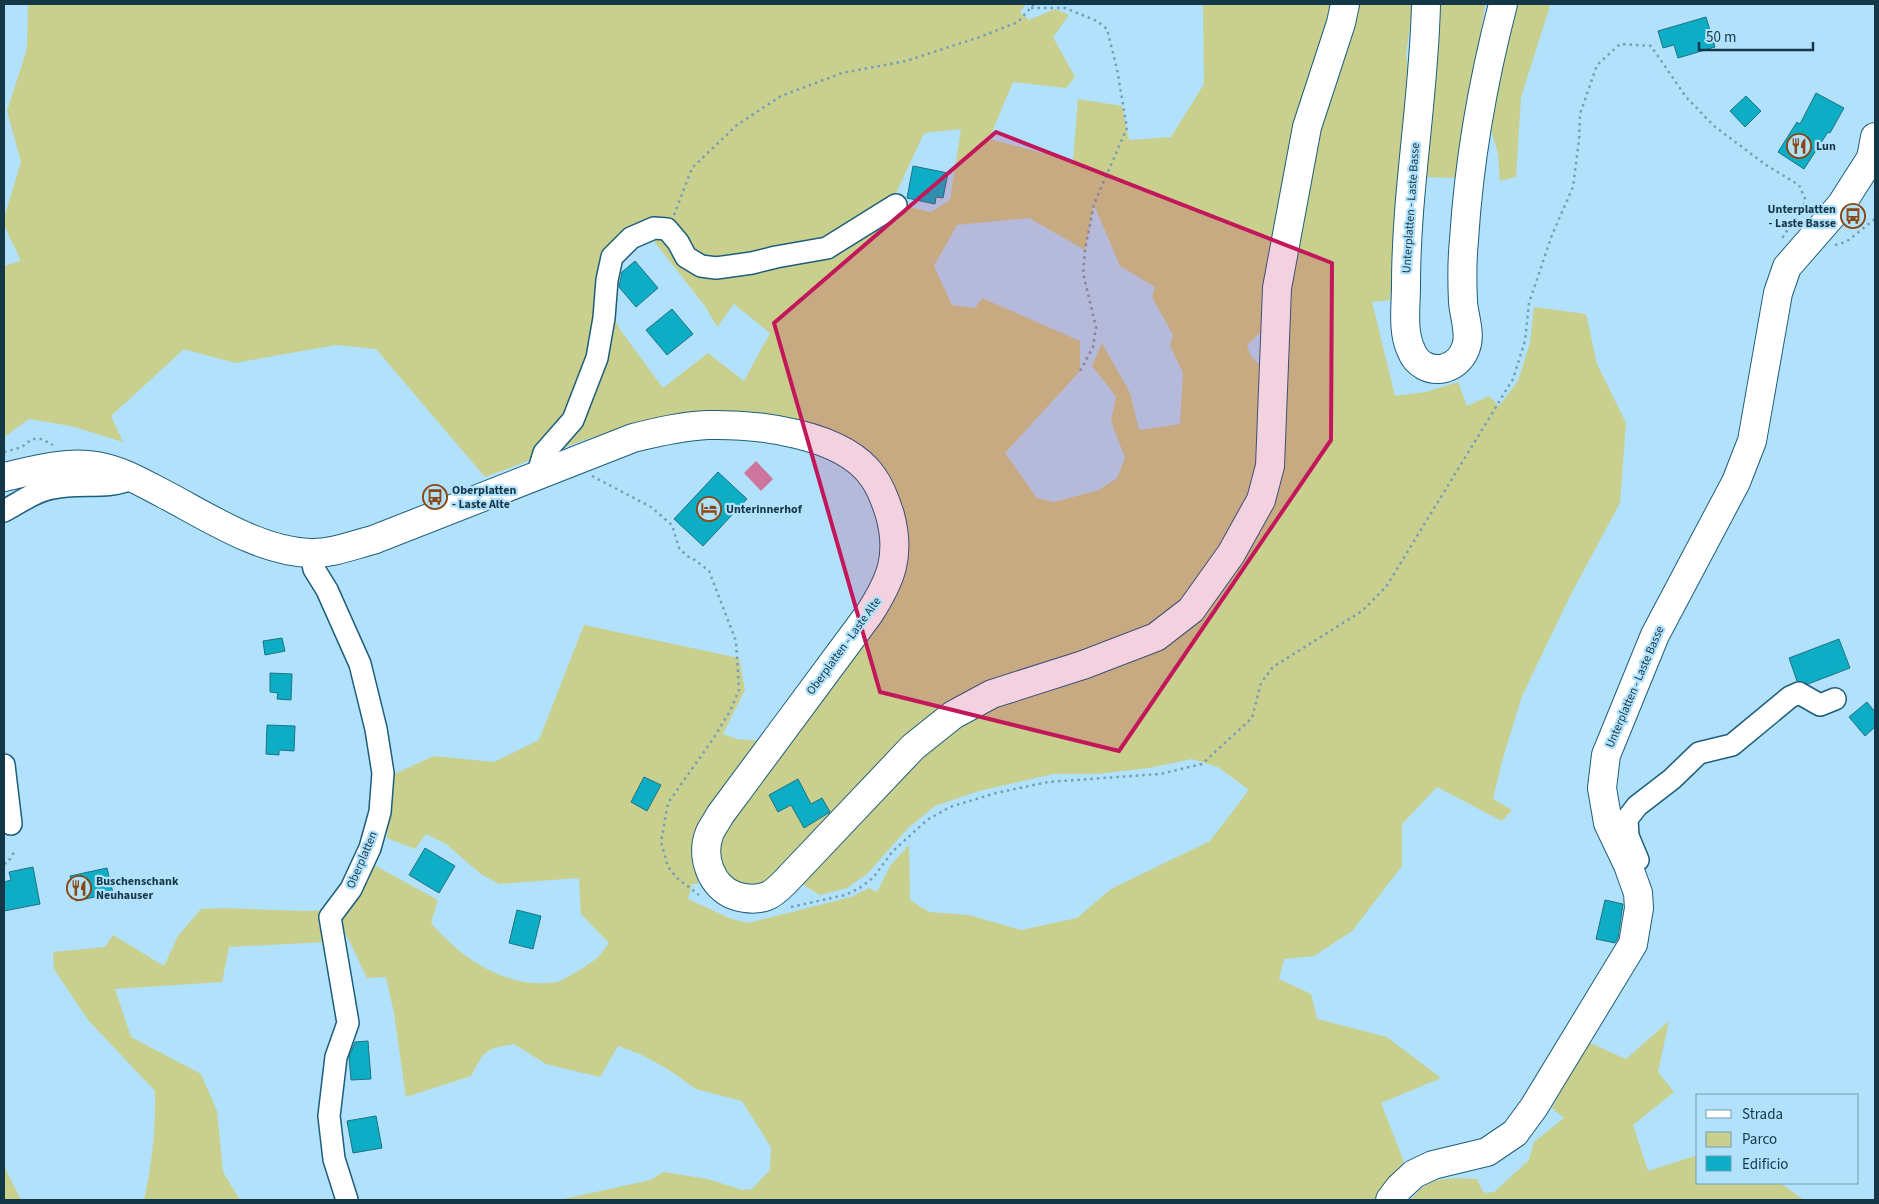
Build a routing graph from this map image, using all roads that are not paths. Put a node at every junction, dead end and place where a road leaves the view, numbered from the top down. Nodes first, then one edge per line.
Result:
1 (1345, 4) edge
2 (1426, 4) edge
3 (1503, 4) edge
4 (1875, 137) edge
5 (1866, 180) edge
6 (896, 205) dead end
7 (537, 476) junction
8 (4, 477) edge
9 (133, 478) junction
10 (4, 512) edge
11 (311, 553) junction
12 (1835, 699) dead end
13 (4, 765) edge
14 (11, 824) dead end
15 (1638, 893) junction
16 (346, 1200) edge
17 (1390, 1200) edge

1 - 7 main road, Oberplatten - Laste Alte
2 - 3 main road, Unterplatten - Laste Basse
4 - 5 main road, Unterplatten - Laste Basse
5 - 15 main road, Unterplatten - Laste Basse
6 - 7 street
7 - 11 main road, Oberplatten - Laste Alte
8 - 9 main road, Oberplatten - Laste Alte
9 - 10 street
9 - 11 main road, Oberplatten - Laste Alte
11 - 16 street, Oberplatten
12 - 15 street
13 - 14 street
15 - 17 main road, Unterplatten - Laste Basse

